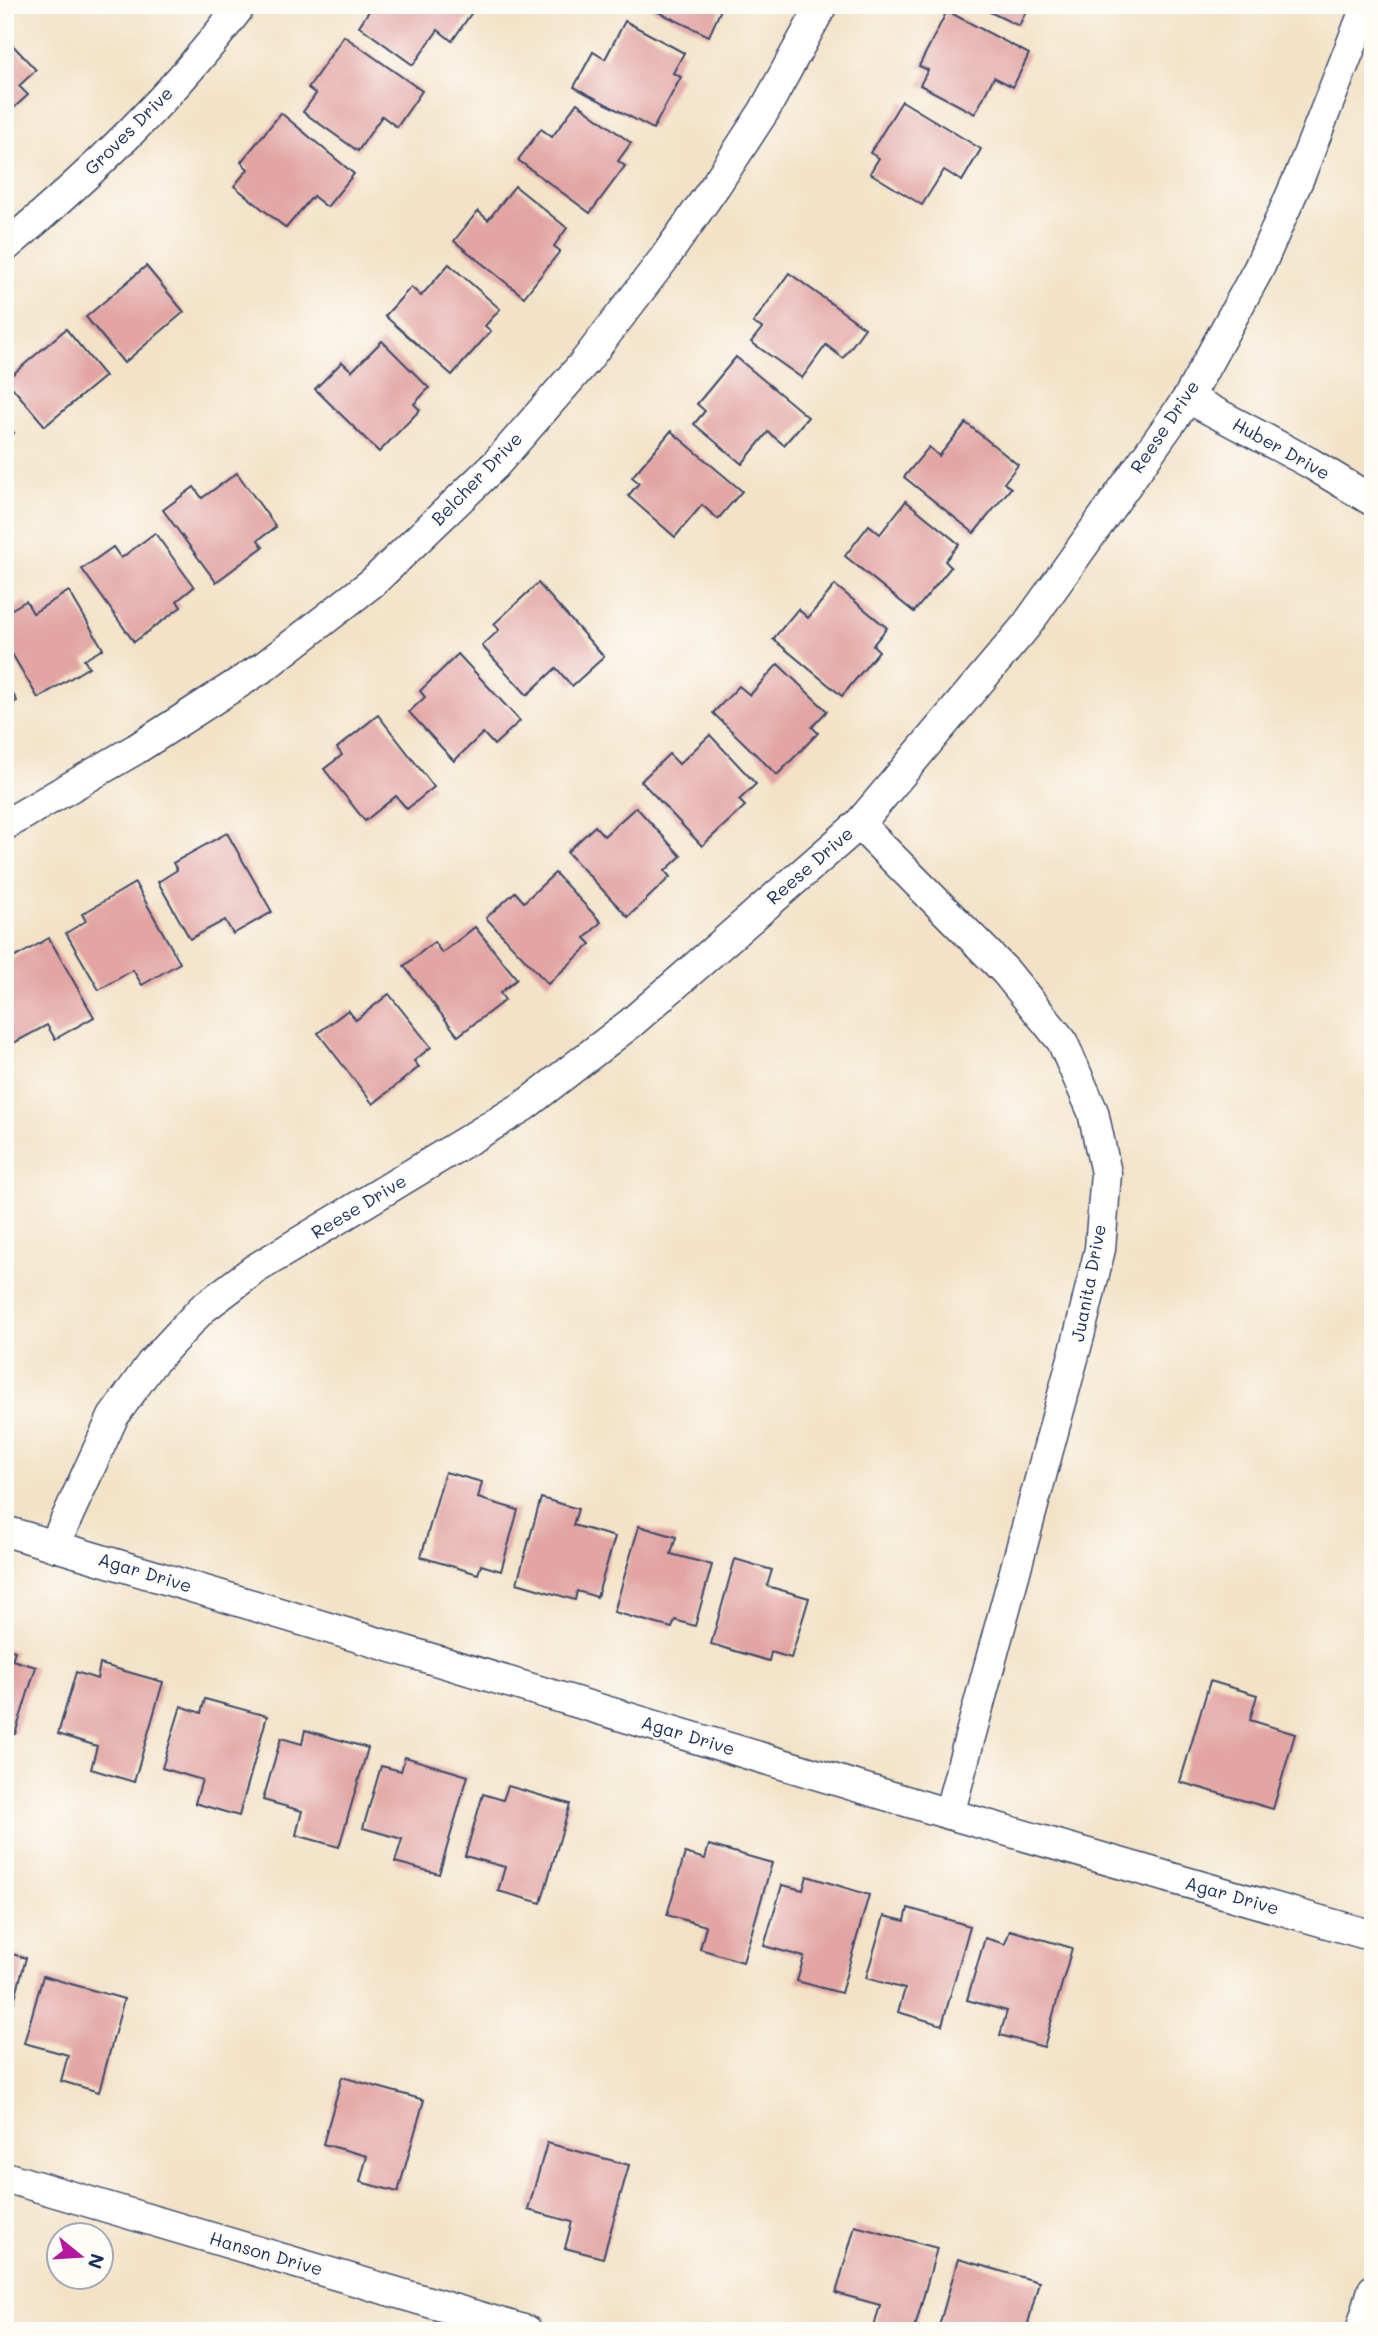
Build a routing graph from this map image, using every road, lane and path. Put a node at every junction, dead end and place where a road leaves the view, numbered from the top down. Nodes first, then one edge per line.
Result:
1 (241, 5) edge
2 (822, 5) edge
3 (1367, 5) edge
4 (5, 247) edge
5 (1188, 398) junction
6 (1373, 502) edge
7 (859, 824) junction
8 (5, 825) edge
9 (5, 1531) edge
10 (54, 1546) junction
11 (949, 1814) junction
12 (1373, 1936) edge
13 (5, 2177) edge
14 (1373, 2290) edge
15 (527, 2331) edge
16 (1362, 2331) edge

1 - 4 street, Groves Drive
2 - 8 street, Belcher Drive
3 - 5 street, Reese Drive
5 - 6 street, Huber Drive
5 - 7 street, Reese Drive
7 - 10 street, Reese Drive
7 - 11 street, Juanita Drive
9 - 10 street, Agar Drive
10 - 11 street, Agar Drive
11 - 12 street, Agar Drive
13 - 15 street, Hanson Drive
14 - 16 street

